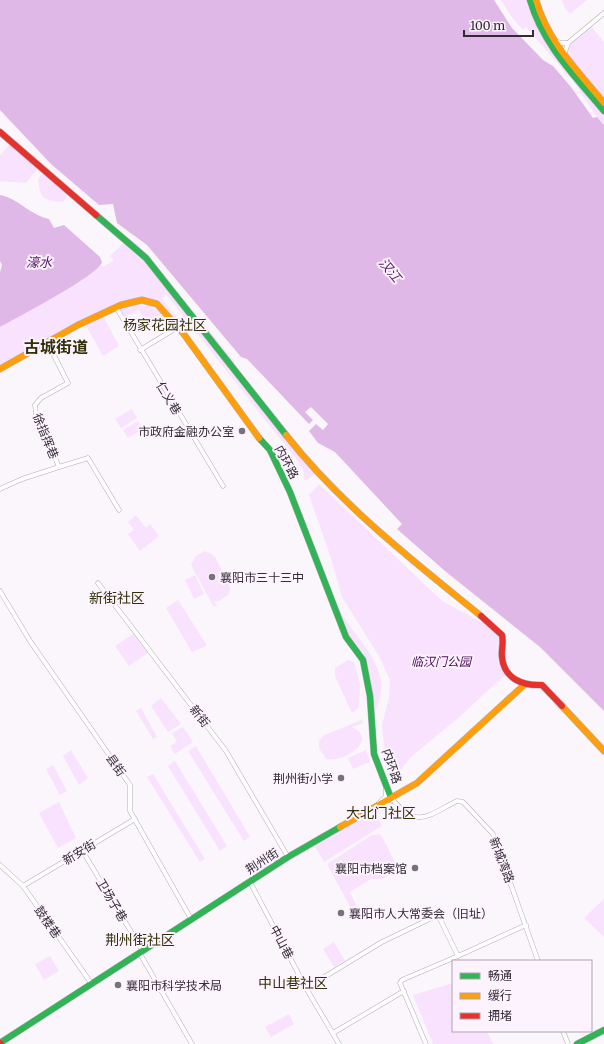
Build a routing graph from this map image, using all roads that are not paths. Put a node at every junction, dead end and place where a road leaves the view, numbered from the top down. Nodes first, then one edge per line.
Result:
1 (530, 0) edge
2 (536, 0) edge
3 (604, 13) edge
4 (553, 40) junction
5 (568, 43) junction
6 (564, 55) junction
7 (604, 102) edge
8 (604, 111) edge
9 (0, 132) edge
10 (116, 307) junction
11 (178, 327) junction
12 (47, 342) junction
13 (140, 350) junction
14 (0, 369) edge
15 (59, 466) junction
16 (223, 486) dead end
17 (0, 489) edge
18 (119, 510) dead end
19 (98, 583) dead end
20 (0, 591) edge
21 (524, 685) junction
22 (604, 751) edge
23 (386, 786) junction
24 (391, 798) junction
25 (376, 806) junction
26 (402, 810) junction
27 (135, 819) junction
28 (82, 850) junction
29 (288, 857) junction
30 (0, 865) edge
31 (250, 882) junction
32 (23, 886) junction
33 (191, 919) junction
34 (526, 925) junction
35 (140, 951) junction
36 (458, 956) junction
37 (538, 960) edge
38 (91, 983) junction
39 (306, 988) junction
40 (404, 991) junction
41 (604, 1030) edge
42 (563, 1032) edge
43 (333, 1033) junction
44 (0, 1043) edge
45 (192, 1044) edge
46 (339, 1044) edge
47 (426, 1044) edge
48 (568, 1044) edge
49 (578, 1044) edge

1 - 8 street
2 - 4 street
3 - 5 street
4 - 5 street
4 - 6 street
5 - 6 street
6 - 7 street
9 - 21 street
10 - 11 street, 内环路
10 - 12 street, 内环路
10 - 13 street, 仁义巷
11 - 13 street
11 - 23 street, 内环路
12 - 14 street, 内环路
12 - 15 street, 徐指挥巷
13 - 16 street, 仁义巷
15 - 17 street, 徐指挥巷
15 - 18 street
19 - 29 street, 新街
20 - 27 street, 县街
21 - 22 street
21 - 24 street, 荆州街
23 - 24 street, 内环路
23 - 25 street
24 - 25 street, 荆州街
24 - 26 street, 新城湾路
25 - 26 street
25 - 29 street, 荆州街
26 - 34 street, 新城湾路
27 - 28 street, 新安街
27 - 33 street, 县街
28 - 32 street, 新安街
28 - 35 street, 卫场子巷
29 - 31 street, 荆州街
30 - 32 street, 鼓楼巷
31 - 33 street, 荆州街
31 - 39 street, 中山巷
32 - 38 street, 鼓楼巷
33 - 35 street, 荆州街
34 - 36 street
34 - 37 street, 新城湾路
35 - 38 street, 荆州街
35 - 45 street, 卫场子巷
36 - 39 street
36 - 40 street
38 - 44 street, 荆州街
39 - 43 street, 中山巷
40 - 43 street
40 - 47 street
41 - 49 street
42 - 48 street
43 - 46 street, 中山巷

